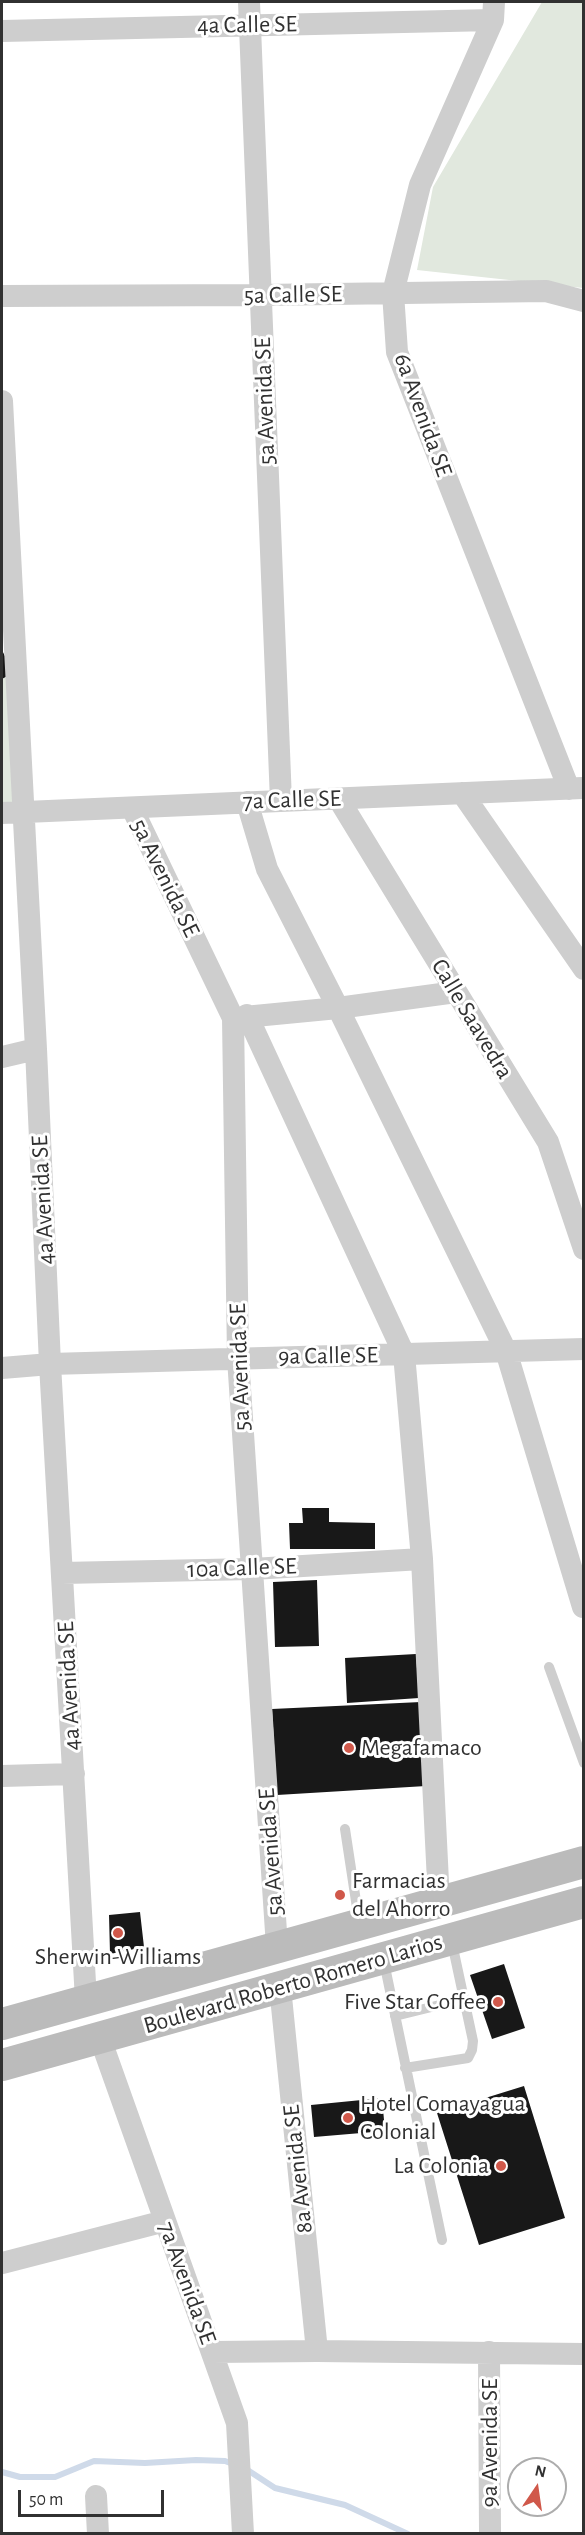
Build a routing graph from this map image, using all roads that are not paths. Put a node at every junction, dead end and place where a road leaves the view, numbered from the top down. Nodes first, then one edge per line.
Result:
1 (249, 2) edge
2 (493, 11) edge
3 (250, 25) junction
4 (2, 31) edge
5 (393, 293) junction
6 (261, 295) junction
7 (2, 296) edge
8 (584, 301) edge
9 (2, 401) edge
10 (5, 539) edge
11 (576, 789) edge
12 (462, 793) junction
13 (338, 798) junction
14 (281, 801) junction
15 (247, 802) junction
16 (132, 808) junction
17 (13, 812) edge
18 (584, 969) edge
19 (456, 992) junction
20 (338, 1008) junction
21 (240, 1017) junction
22 (36, 1049) junction
23 (2, 1057) edge
24 (584, 1249) edge
25 (584, 1349) edge
26 (506, 1351) junction
27 (404, 1354) junction
28 (238, 1358) junction
29 (50, 1364) junction
30 (2, 1368) edge
31 (422, 1559) junction
32 (252, 1569) junction
33 (62, 1573) junction
34 (583, 1607) edge
35 (549, 1667) dead end
36 (584, 1763) edge
37 (74, 1774) junction
38 (2, 1776) edge
39 (345, 1829) dead end
40 (584, 1862) edge
41 (439, 1902) junction
42 (584, 1902) edge
43 (360, 1924) junction
44 (452, 1940) junction
45 (277, 1947) junction
46 (384, 1958) junction
47 (280, 1988) junction
48 (464, 1999) junction
49 (86, 2000) junction
50 (395, 2016) junction
51 (2, 2024) edge
52 (100, 2038) junction
53 (2, 2066) edge
54 (405, 2068) junction
55 (165, 2221) junction
56 (442, 2240) dead end
57 (2, 2263) edge
58 (317, 2351) junction
59 (212, 2352) junction
60 (489, 2352) junction
61 (584, 2354) edge
62 (96, 2496) dead end
63 (98, 2534) edge
64 (243, 2534) edge
65 (490, 2534) edge

1 - 3 street, 5a Avenida SE
2 - 3 street, 4a Calle SE
2 - 5 street, 6a Avenida SE
3 - 4 street, 4a Calle SE
3 - 6 street, 5a Avenida SE
5 - 6 street, 5a Calle SE
5 - 8 street, 5a Calle SE
5 - 11 street, 6a Avenida SE
6 - 7 street, 5a Calle SE
6 - 14 street, 5a Avenida SE
9 - 10 street, 4a Avenida SE
10 - 17 street, 4a Avenida SE
11 - 12 street, 7a Calle SE
12 - 13 street, 7a Calle SE
12 - 18 street
13 - 14 street, 7a Calle SE
13 - 19 street, Calle Saavedra
14 - 15 street, 7a Calle SE
15 - 16 street, 7a Calle SE
15 - 20 street
16 - 17 street, 7a Calle SE
16 - 21 street, 5a Avenida SE
17 - 22 street, 4a Avenida SE
19 - 20 street
19 - 24 street, Calle Saavedra
20 - 21 street
20 - 26 street
21 - 27 street
21 - 28 street, 5a Avenida SE
22 - 23 street
22 - 29 street, 4a Avenida SE
25 - 26 street, 9a Calle SE
26 - 27 street, 9a Calle SE
26 - 34 street
27 - 28 street, 9a Calle SE
27 - 31 street
28 - 29 street, 9a Calle SE
28 - 32 street, 5a Avenida SE
29 - 30 street, 9a Calle SE
29 - 33 street, 4a Avenida SE
31 - 32 street, 10a Calle SE
31 - 41 street
32 - 33 street, 10a Calle SE
32 - 45 street, 5a Avenida SE
33 - 37 street, 4a Avenida SE
35 - 36 lane
37 - 38 street
37 - 49 street, 4a Avenida SE
39 - 43 lane
40 - 41 main road, Boulevard Roberto Romero Larios
41 - 43 main road, Boulevard Roberto Romero Larios
42 - 44 main road, Boulevard Roberto Romero Larios
43 - 45 main road, Boulevard Roberto Romero Larios
44 - 46 main road, Boulevard Roberto Romero Larios
44 - 48 lane
45 - 49 main road, Boulevard Roberto Romero Larios
46 - 47 main road, Boulevard Roberto Romero Larios
46 - 50 lane
47 - 52 main road, Boulevard Roberto Romero Larios
47 - 58 street, 8a Avenida SE
48 - 50 lane
48 - 54 lane
49 - 51 main road, Boulevard Roberto Romero Larios
50 - 54 lane
52 - 53 main road, Boulevard Roberto Romero Larios
52 - 55 street, 7a Avenida SE
54 - 56 lane
55 - 57 street
55 - 59 street, 7a Avenida SE
58 - 59 street
58 - 60 street
59 - 64 street, 7a Avenida SE
60 - 61 street
60 - 65 street, 9a Avenida SE
62 - 63 street

